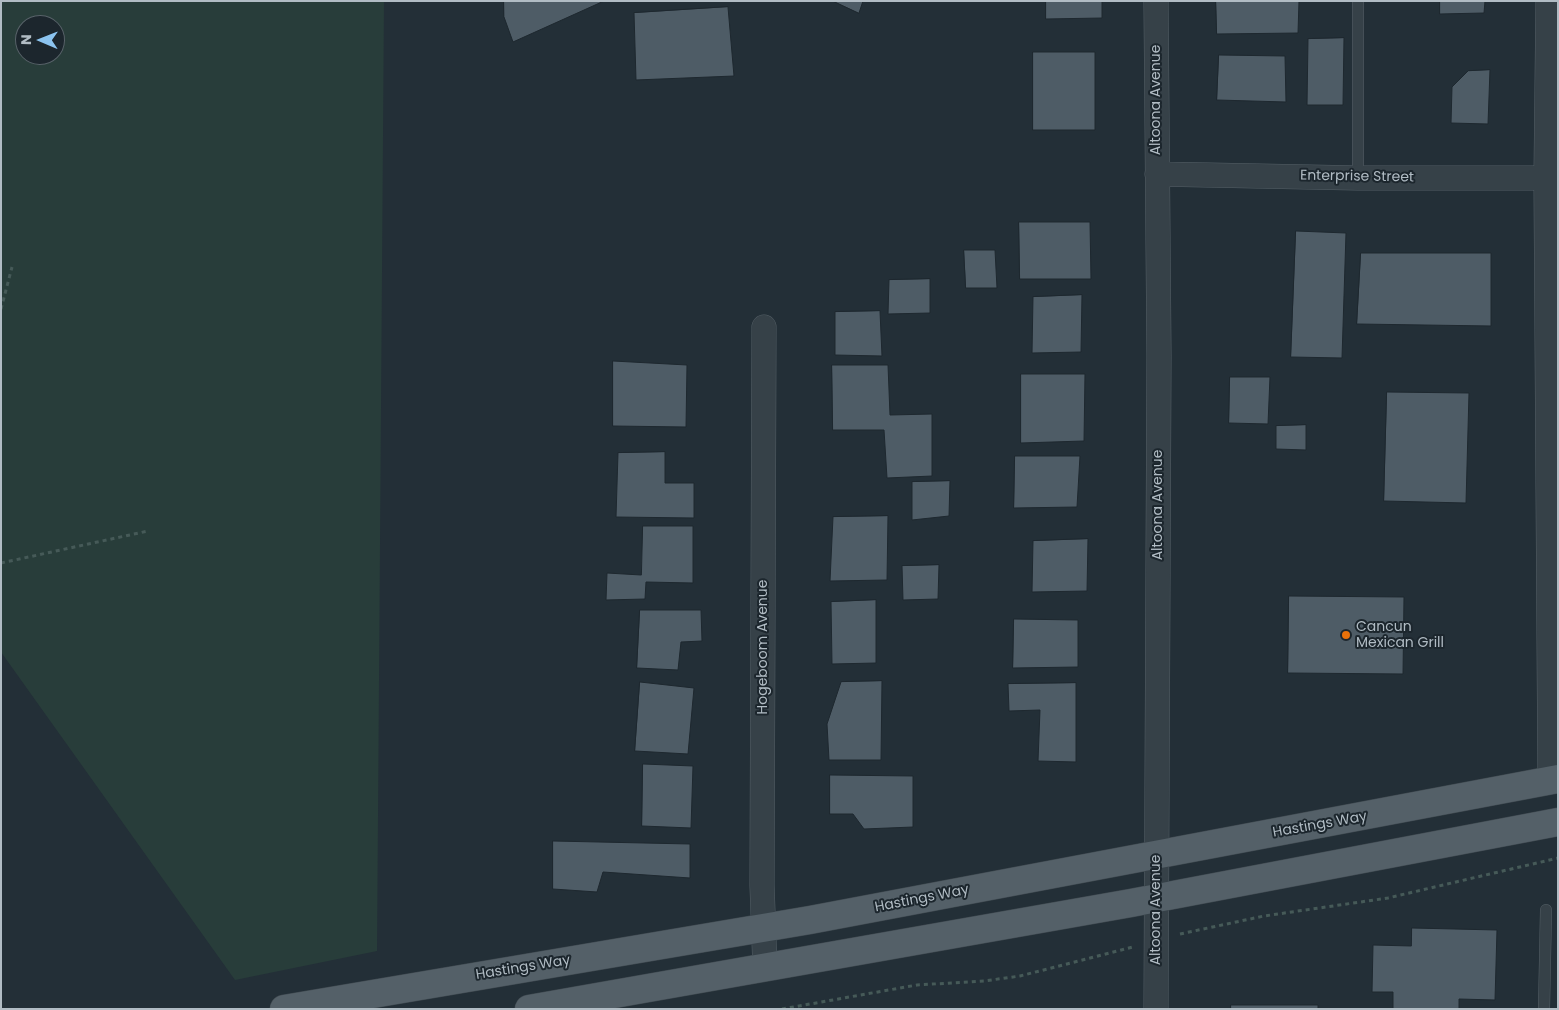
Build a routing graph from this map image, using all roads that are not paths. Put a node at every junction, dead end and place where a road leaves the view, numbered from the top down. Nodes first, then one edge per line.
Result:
1 (1156, 1) edge
2 (1358, 1) edge
3 (1548, 1) edge
4 (1157, 174) junction
5 (1358, 178) junction
6 (1552, 178) edge
7 (764, 327) dead end
8 (1554, 780) edge
9 (1558, 822) edge
10 (1156, 854) junction
11 (1156, 899) junction
12 (1546, 910) dead end
13 (763, 929) junction
14 (765, 968) junction
15 (284, 1009) edge
16 (529, 1009) edge
17 (1156, 1009) edge
18 (1544, 1009) edge

1 - 4 street, Altoona Avenue
2 - 5 lane
3 - 6 street
4 - 5 street, Enterprise Street
4 - 10 street, Altoona Avenue
5 - 6 street, Enterprise Street
6 - 8 street
7 - 13 street, Hogeboom Avenue
8 - 10 main road, Hastings Way
9 - 11 main road
10 - 11 street, Altoona Avenue
10 - 13 main road, Hastings Way
11 - 14 main road
11 - 17 street, Altoona Avenue
12 - 18 lane
13 - 14 street, Hogeboom Avenue
13 - 15 main road, Hastings Way
14 - 16 main road

